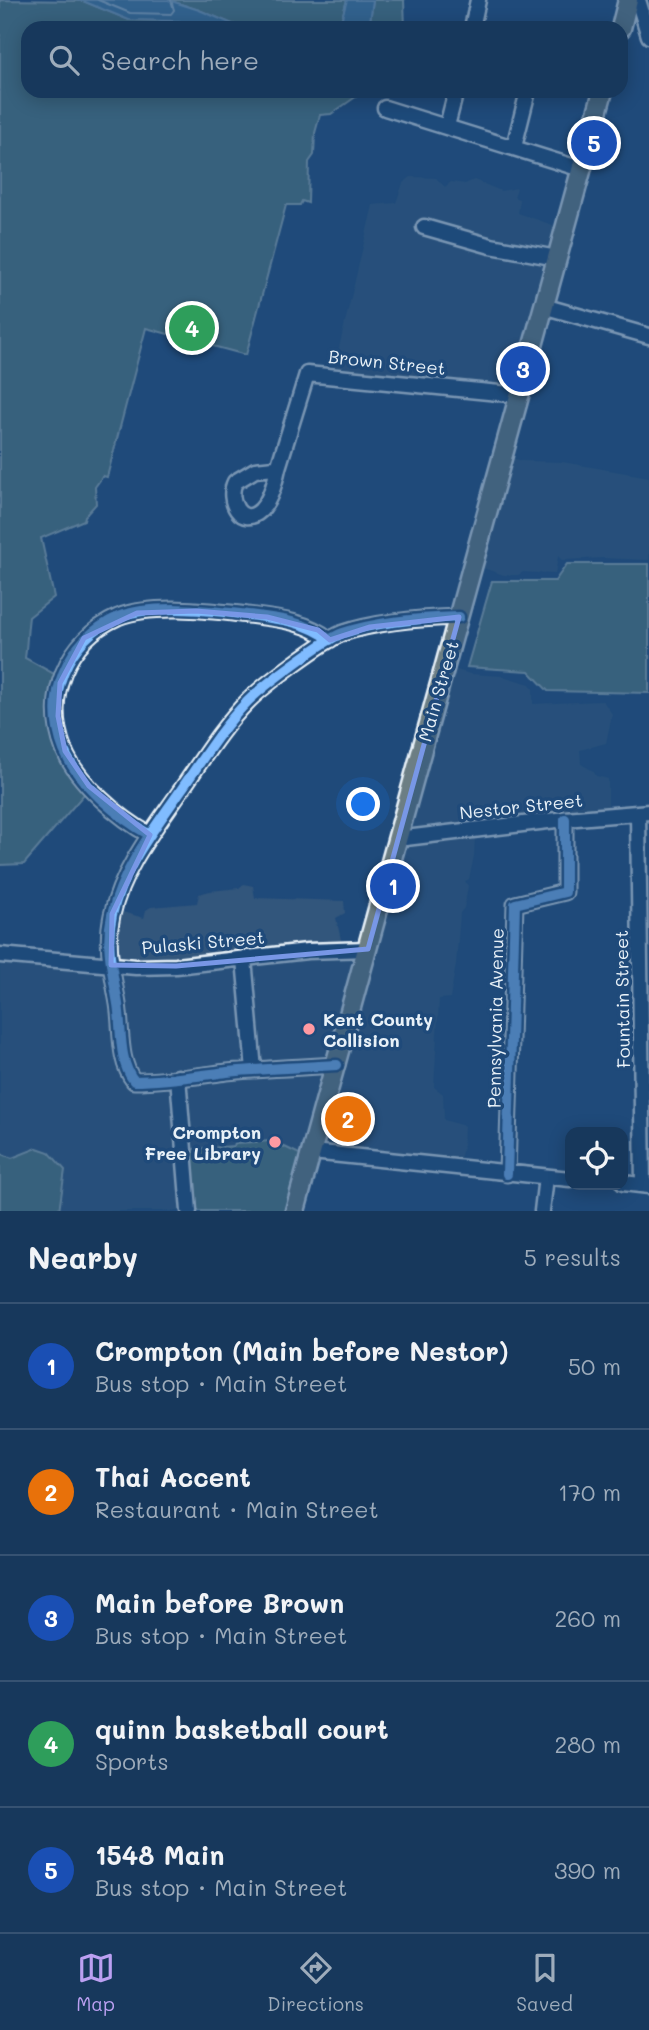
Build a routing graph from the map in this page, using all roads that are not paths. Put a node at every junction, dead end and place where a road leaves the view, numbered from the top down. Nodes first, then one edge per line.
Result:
1 (478, 0) edge
2 (628, 0) edge
3 (638, 0) edge
4 (474, 21) edge
5 (623, 21) edge
6 (649, 36) edge
7 (454, 98) edge
8 (526, 98) edge
9 (601, 98) edge
10 (385, 108) dead end
11 (447, 126) junction
12 (514, 148) junction
13 (581, 169) junction
14 (424, 227) dead end
15 (557, 258) junction
16 (543, 306) junction
17 (649, 336) edge
18 (519, 396) junction
19 (278, 468) dead end
20 (459, 617) junction
21 (330, 640) junction
22 (644, 813) edge
23 (565, 819) junction
24 (150, 835) junction
25 (397, 839) junction
26 (368, 949) junction
27 (0, 955) edge
28 (244, 959) junction
29 (111, 965) junction
30 (337, 1066) junction
31 (254, 1070) junction
32 (178, 1077) junction
33 (312, 1152) junction
34 (507, 1174) junction
35 (546, 1177) junction
36 (565, 1179) edge
37 (628, 1183) edge
38 (646, 1185) edge
39 (190, 1211) edge
40 (295, 1211) edge
41 (542, 1211) edge

1 - 4 street
2 - 5 main road
3 - 6 street
7 - 11 street
8 - 12 street
9 - 13 main road, Main Street
10 - 11 street
11 - 12 street
12 - 13 street
13 - 15 main road, Main Street
14 - 15 street
15 - 16 main road, Main Street
16 - 17 street
16 - 18 main road, Main Street
18 - 19 street, Brown Street
18 - 20 main road, Main Street
20 - 21 street
20 - 25 main road, Main Street
21 - 24 street
21 - 24 street
22 - 23 street, Nestor Street
22 - 38 street, Fountain Street
23 - 25 street, Nestor Street
23 - 34 street, Pennsylvania Avenue
24 - 29 street
25 - 26 main road, Main Street
26 - 28 street, Pulaski Street
26 - 30 main road, Main Street
27 - 29 street, Pulaski Street
28 - 29 street, Pulaski Street
28 - 31 street
29 - 32 street
30 - 31 street
30 - 33 main road, Main Street
31 - 32 street
32 - 39 street
33 - 34 street
33 - 40 main road, Main Street
34 - 35 street
35 - 36 street
35 - 41 street
37 - 38 street

